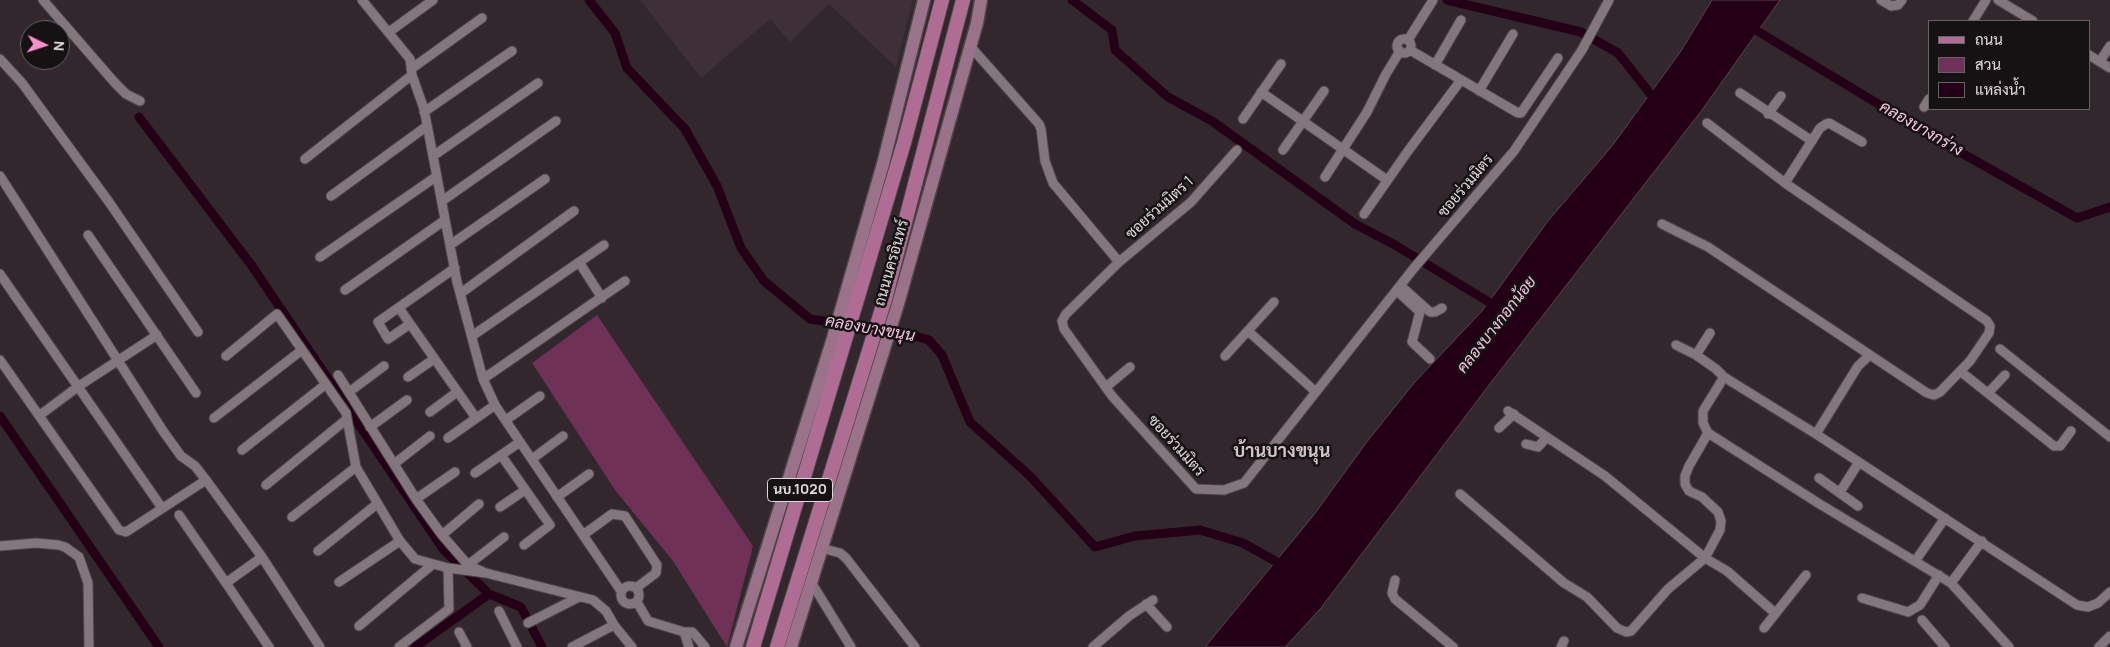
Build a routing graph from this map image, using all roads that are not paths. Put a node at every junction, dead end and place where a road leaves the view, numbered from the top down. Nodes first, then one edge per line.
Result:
1 (43, 0) edge
2 (362, 0) edge
3 (433, 0) edge
4 (924, 0) edge
5 (942, 0) edge
6 (963, 0) edge
7 (981, 0) edge
8 (1433, 0) edge
9 (1609, 0) edge
10 (1880, 0) edge
11 (1902, 0) edge
12 (1986, 0) edge
13 (1998, 0) edge
14 (482, 18) dead end
15 (1461, 20) dead end
16 (1975, 20) edge
17 (2032, 20) edge
18 (389, 32) junction
19 (1513, 34) dead end
20 (970, 46) junction
21 (2110, 46) edge
22 (1406, 47) junction
23 (512, 51) dead end
24 (2090, 56) edge
25 (1558, 58) dead end
26 (0, 59) edge
27 (2100, 62) junction
28 (1281, 64) dead end
29 (1435, 65) junction
30 (2110, 68) edge
31 (412, 72) junction
32 (1461, 80) junction
33 (538, 83) dead end
34 (1324, 91) dead end
35 (1479, 91) junction
36 (1261, 92) junction
37 (1740, 93) dead end
38 (1781, 96) dead end
39 (140, 101) dead end
40 (424, 112) junction
41 (1768, 114) junction
42 (1243, 119) dead end
43 (556, 121) dead end
44 (1302, 121) junction
45 (1707, 123) dead end
46 (427, 126) junction
47 (1812, 141) junction
48 (1862, 142) dead end
49 (1237, 150) dead end
50 (1282, 150) dead end
51 (1343, 150) junction
52 (433, 156) junction
53 (305, 159) dead end
54 (0, 176) edge
55 (436, 176) junction
56 (545, 178) dead end
57 (1324, 178) dead end
58 (1387, 180) junction
59 (1785, 183) junction
60 (331, 196) dead end
61 (442, 202) junction
62 (574, 211) dead end
63 (1364, 214) dead end
64 (445, 220) junction
65 (1662, 224) dead end
66 (88, 235) dead end
67 (604, 244) dead end
68 (450, 245) junction
69 (320, 257) dead end
70 (579, 262) junction
71 (1119, 262) junction
72 (455, 268) junction
73 (0, 274) edge
74 (625, 281) dead end
75 (1399, 288) junction
76 (346, 290) dead end
77 (460, 293) junction
78 (602, 298) junction
79 (1274, 302) dead end
80 (399, 308) junction
81 (1442, 308) dead end
82 (846, 316) junction
83 (886, 319) junction
84 (410, 324) junction
85 (1248, 331) junction
86 (198, 332) dead end
87 (841, 332) junction
88 (1710, 333) dead end
89 (156, 335) junction
90 (472, 336) junction
91 (881, 336) junction
92 (1676, 346) dead end
93 (2000, 349) dead end
94 (302, 350) junction
95 (1696, 355) junction
96 (1870, 355) junction
97 (226, 356) dead end
98 (1225, 356) dead end
99 (434, 359) junction
100 (1430, 359) dead end
101 (0, 360) edge
102 (118, 361) junction
103 (384, 366) dead end
104 (1130, 367) dead end
105 (1960, 371) junction
106 (338, 375) dead end
107 (2005, 375) dead end
108 (408, 377) dead end
109 (1724, 377) junction
110 (483, 379) junction
111 (326, 384) junction
112 (79, 386) junction
113 (1106, 386) junction
114 (349, 392) junction
115 (457, 392) junction
116 (1316, 392) junction
117 (196, 393) dead end
118 (1988, 393) junction
119 (540, 396) dead end
120 (407, 400) dead end
121 (495, 405) junction
122 (430, 412) dead end
123 (40, 415) junction
124 (214, 418) dead end
125 (476, 418) junction
126 (347, 420) junction
127 (506, 420) junction
128 (370, 427) junction
129 (1499, 428) dead end
130 (2070, 430) dead end
131 (1708, 433) junction
132 (1816, 434) junction
133 (430, 436) dead end
134 (563, 436) dead end
135 (1547, 437) junction
136 (2110, 437) edge
137 (448, 438) dead end
138 (520, 442) junction
139 (1526, 444) dead end
140 (242, 450) dead end
141 (501, 455) junction
142 (532, 459) junction
143 (1859, 462) junction
144 (394, 464) junction
145 (356, 467) junction
146 (455, 472) dead end
147 (475, 474) dead end
148 (589, 474) dead end
149 (1819, 478) dead end
150 (206, 480) junction
151 (266, 485) dead end
152 (525, 490) junction
153 (1840, 492) junction
154 (1460, 494) dead end
155 (558, 497) junction
156 (416, 499) junction
157 (377, 504) junction
158 (479, 504) dead end
159 (1858, 506) dead end
160 (162, 508) junction
161 (500, 508) dead end
162 (179, 515) dead end
163 (292, 517) dead end
164 (1945, 518) junction
165 (442, 535) junction
166 (583, 535) junction
167 (504, 537) dead end
168 (400, 541) junction
169 (1982, 542) junction
170 (524, 545) dead end
171 (0, 546) edge
172 (822, 548) junction
173 (318, 551) dead end
174 (262, 557) junction
175 (1918, 557) dead end
176 (1705, 558) junction
177 (433, 564) junction
178 (468, 565) junction
179 (448, 568) junction
180 (486, 573) junction
181 (1806, 575) dead end
182 (1939, 575) junction
183 (1394, 580) dead end
184 (339, 582) dead end
185 (811, 582) junction
186 (226, 583) junction
187 (1951, 583) junction
188 (636, 588) junction
189 (621, 591) junction
190 (2110, 592) edge
191 (579, 597) junction
192 (1862, 598) dead end
193 (637, 602) junction
194 (498, 611) dead end
195 (1775, 613) junction
196 (1922, 620) dead end
197 (528, 623) dead end
198 (614, 625) junction
199 (359, 626) dead end
200 (1167, 627) dead end
201 (1764, 628) dead end
202 (459, 632) dead end
203 (684, 632) junction
204 (2110, 636) edge
205 (89, 647) edge
206 (269, 647) edge
207 (320, 647) edge
208 (399, 647) edge
209 (467, 647) edge
210 (517, 647) edge
211 (572, 647) edge
212 (632, 647) edge
213 (689, 647) edge
214 (705, 647) edge
215 (736, 647) edge
216 (752, 647) edge
217 (776, 647) edge
218 (791, 647) edge
219 (851, 647) edge
220 (915, 647) edge
221 (1093, 647) edge
222 (1452, 647) edge
223 (1945, 647) edge
224 (2009, 647) edge
225 (2099, 647) edge

1 - 39 street
2 - 18 street
3 - 18 street
4 - 82 main road, ถนนนครอินทร์ / นบ.1020
5 - 82 main road, ถนนนครอินทร์ / นบ.1020
6 - 83 main road, ถนนนครอินทร์ / นบ.1020
7 - 20 main road, ถนนนครอินทร์ / นบ.1020
8 - 22 street
9 - 75 street, ซอยร่วมมิตร
10 - 11 street
12 - 16 street
13 - 17 street
14 - 31 street
15 - 29 street
18 - 31 street
19 - 35 street
20 - 71 street
20 - 83 main road, ถนนนครอินทร์ / นบ.1020
21 - 27 street
22 - 29 street
22 - 51 street
23 - 40 street
24 - 27 street
25 - 35 street
26 - 86 street
27 - 30 street
28 - 36 street
29 - 32 street
31 - 40 street
31 - 53 street
32 - 35 street
32 - 58 street
33 - 52 street
34 - 44 street
36 - 42 street
36 - 44 street
37 - 41 street
38 - 41 street
40 - 46 street
41 - 47 street
43 - 61 street
44 - 50 street
44 - 51 street
45 - 59 street
46 - 52 street
46 - 60 street
47 - 48 street
47 - 59 street
49 - 71 street, ซอยร่วมมิตร 1
51 - 57 street
51 - 58 street
52 - 55 street
54 - 102 street
55 - 61 street
55 - 69 street
56 - 68 street
58 - 63 street
59 - 105 street
61 - 64 street
62 - 77 street
64 - 68 street
64 - 76 street
65 - 96 street
66 - 89 street
67 - 70 street
68 - 72 street
70 - 78 street
70 - 90 street
71 - 113 street, ซอยร่วมมิตร
72 - 77 street
72 - 80 street
73 - 112 street
74 - 78 street
75 - 81 street
75 - 100 street
75 - 116 street, ซอยร่วมมิตร
77 - 90 street
78 - 110 street
79 - 85 street
80 - 84 street
80 - 84 street
82 - 87 main road, ถนนนครอินทร์ / นบ.1020
83 - 91 main road, ถนนนครอินทร์ / นบ.1020
84 - 99 street
85 - 98 street
85 - 116 street
87 - 215 main road, ถนนนครอินทร์ / นบ.1020
87 - 216 main road, ถนนนครอินทร์ / นบ.1020
88 - 95 street
89 - 102 street
89 - 117 street
90 - 110 street
91 - 172 main road, ถนนนครอินทร์ / นบ.1020
91 - 217 main road, ถนนนครอินทร์ / นบ.1020
92 - 95 street
93 - 136 street
94 - 97 street
94 - 111 street
94 - 124 street
95 - 109 street
96 - 105 street
96 - 132 street
99 - 108 street
99 - 115 street
101 - 123 street
102 - 112 street
102 - 150 street
103 - 114 street
104 - 113 street
105 - 118 street
106 - 114 street
107 - 118 street
109 - 131 street
109 - 132 street
110 - 121 street
111 - 126 street
111 - 140 street
112 - 123 street
112 - 160 street
113 - 116 street, ซอยร่วมมิตร
114 - 128 street
115 - 122 street
115 - 125 street
118 - 130 street
119 - 127 street
120 - 128 street
121 - 125 street
121 - 127 street
123 - 160 street
125 - 137 street
126 - 145 street
126 - 151 street
127 - 138 street
128 - 144 street
129 - 135 street
131 - 176 street
131 - 182 street
132 - 143 street
133 - 144 street
134 - 142 street
135 - 139 street
135 - 176 street
138 - 141 street
138 - 142 street
141 - 147 street
141 - 152 street
142 - 155 street
143 - 153 street
143 - 164 street
144 - 156 street
145 - 157 street
145 - 163 street
146 - 156 street
148 - 155 street
149 - 153 street
150 - 160 street
150 - 174 street
152 - 161 street
152 - 170 street
153 - 159 street
154 - 176 street
155 - 166 street
156 - 165 street
157 - 168 street
157 - 173 street
158 - 165 street
162 - 186 street
164 - 169 street
164 - 175 street
165 - 178 street
166 - 188 street
166 - 189 street
167 - 178 street
168 - 177 street
168 - 184 street
169 - 187 street
169 - 190 street
171 - 205 street
172 - 185 main road, ถนนนครอินทร์ / นบ.1020
172 - 220 street
174 - 186 street
174 - 207 street
176 - 195 street
177 - 179 street
177 - 199 street
178 - 180 street
179 - 180 street
179 - 208 street
180 - 191 street
181 - 195 street
182 - 187 street
182 - 192 street
183 - 222 street
185 - 218 main road, ถนนนครอินทร์ / นบ.1020
185 - 219 street
186 - 206 street
187 - 224 street
188 - 189 street
188 - 193 street
189 - 193 street
191 - 197 street
191 - 198 street
193 - 203 street
194 - 210 street
195 - 201 street
196 - 223 street
198 - 211 street
198 - 212 street
200 - 221 street
202 - 209 street
203 - 213 street
203 - 214 street
204 - 225 street

